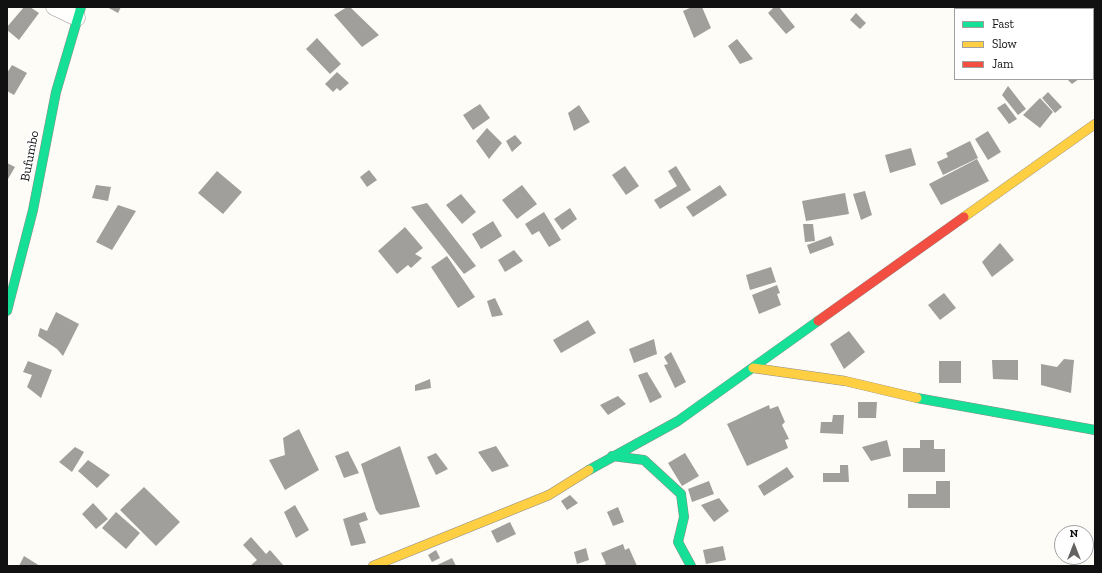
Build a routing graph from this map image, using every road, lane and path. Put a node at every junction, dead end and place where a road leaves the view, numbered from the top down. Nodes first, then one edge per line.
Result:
1 (54, 7) edge
2 (79, 13) edge
3 (1095, 124) edge
4 (7, 310) edge
5 (753, 368) junction
6 (1095, 430) edge
7 (612, 456) junction
8 (372, 566) edge
9 (690, 566) edge

1 - 2 street
2 - 4 street, Bufumbo
3 - 5 street
5 - 6 street
5 - 7 street
7 - 8 street
7 - 9 street

